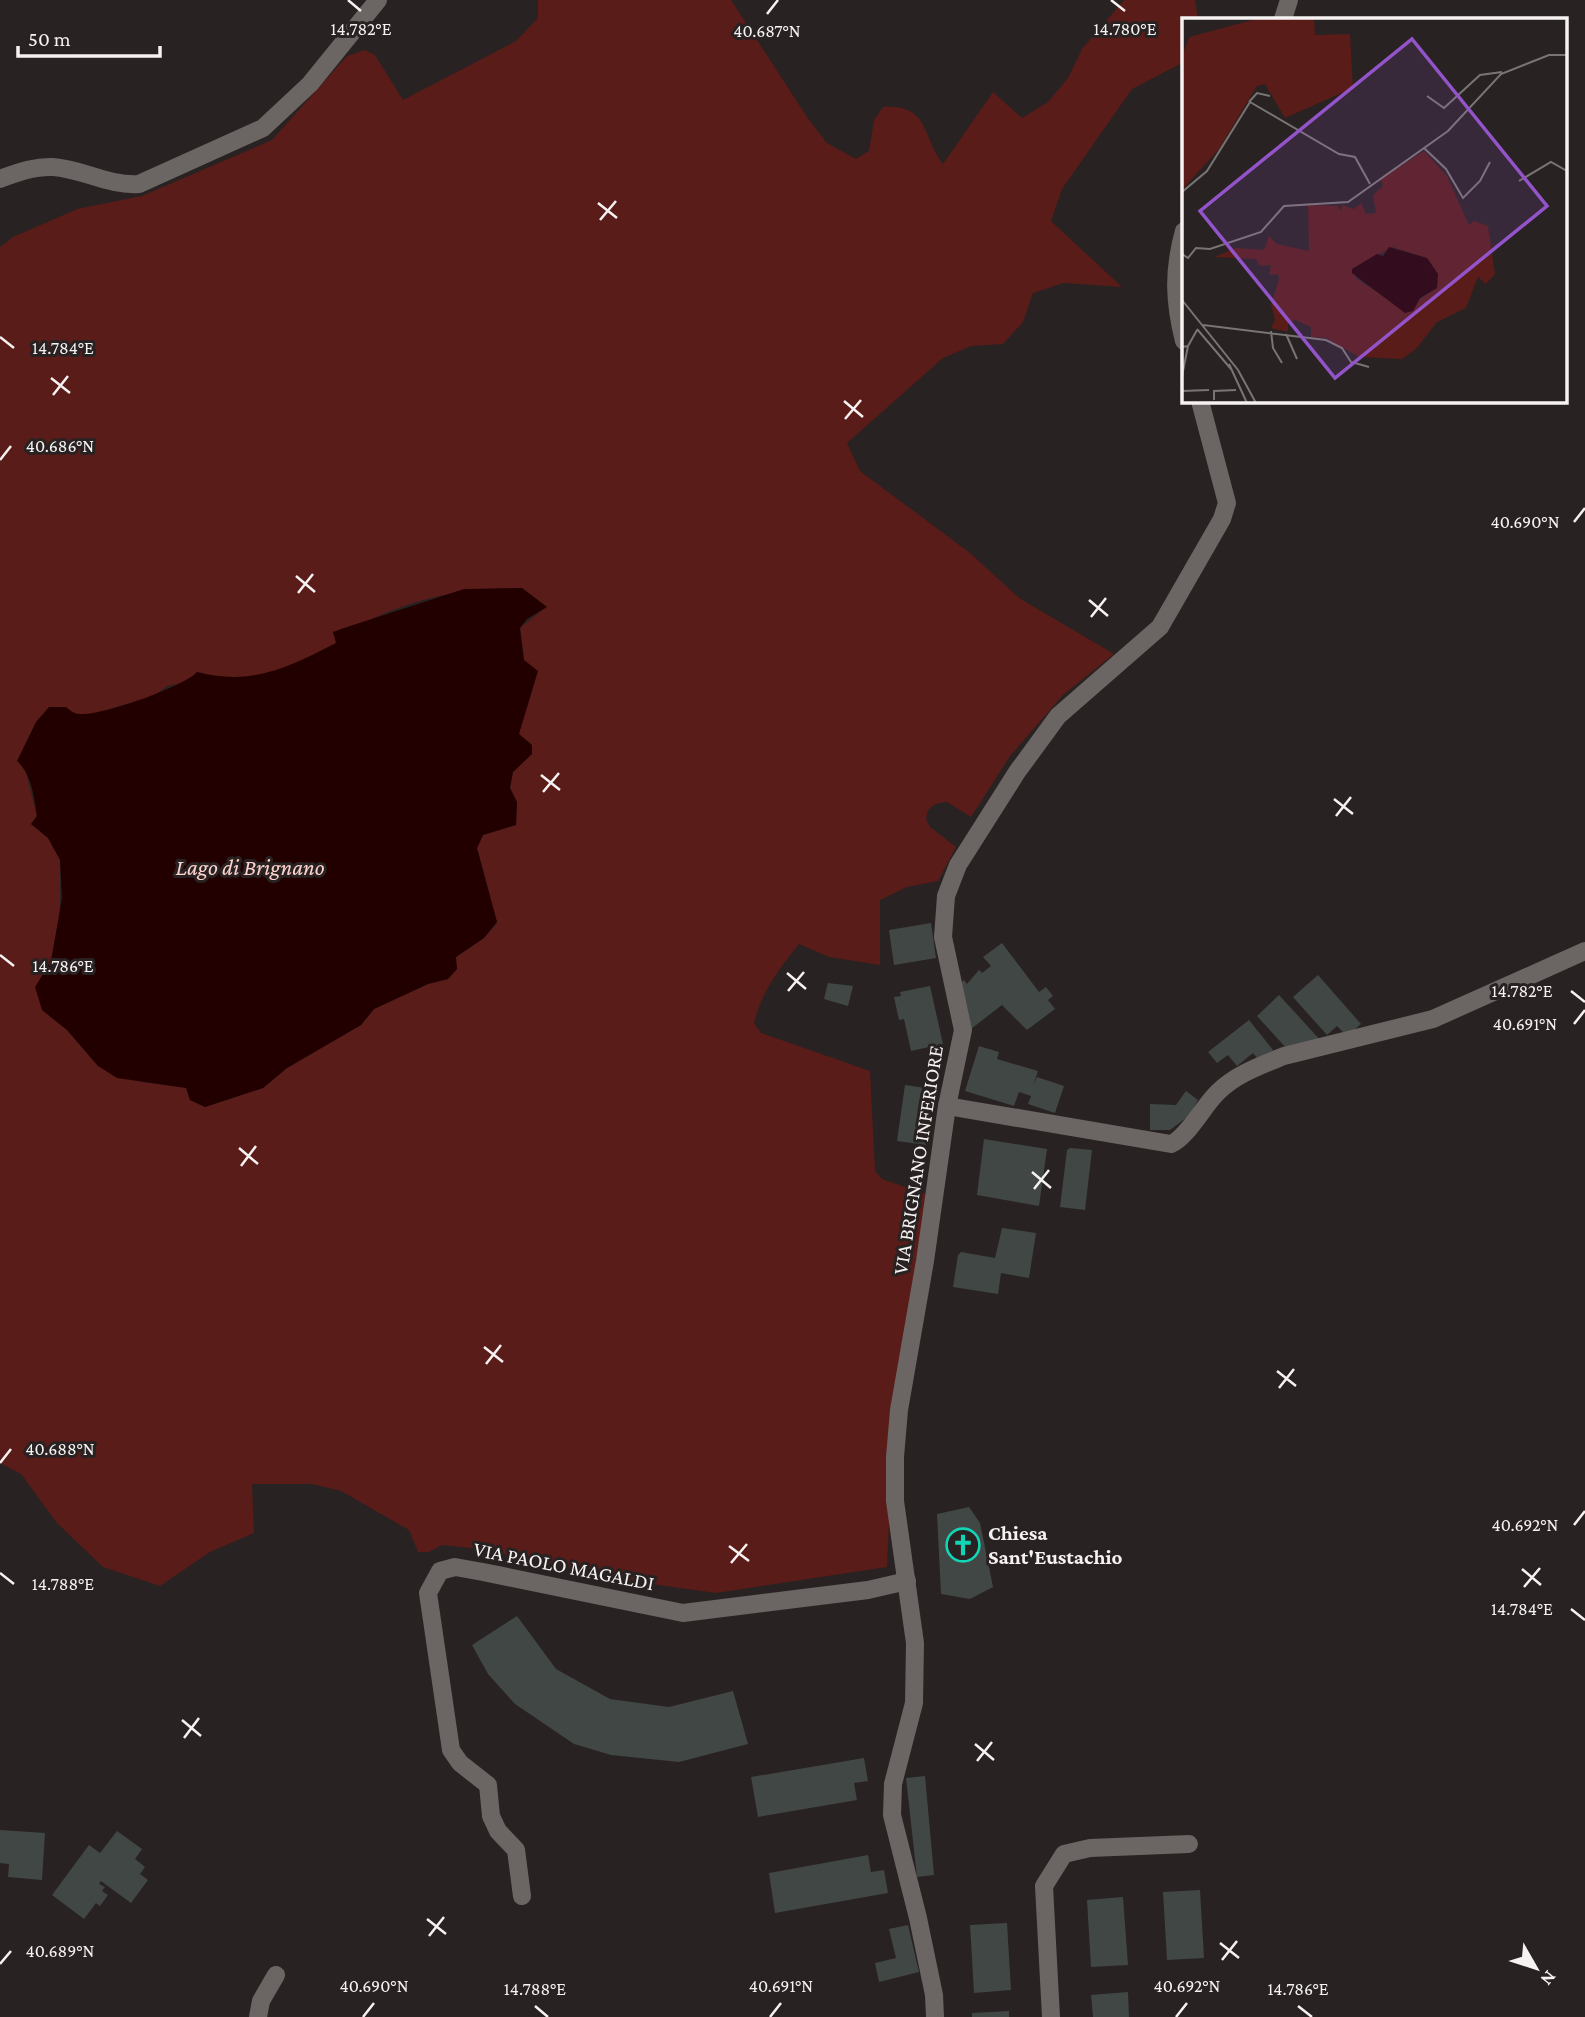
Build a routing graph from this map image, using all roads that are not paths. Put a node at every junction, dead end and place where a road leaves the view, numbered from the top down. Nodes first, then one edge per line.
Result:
1 (378, 0) edge
2 (1289, 0) edge
3 (1283, 18) edge
4 (0, 179) edge
5 (1182, 239) edge
6 (1182, 332) edge
7 (1200, 402) edge
8 (1585, 951) edge
9 (947, 1106) junction
10 (907, 1581) junction
11 (1189, 1844) dead end
12 (522, 1896) dead end
13 (276, 1975) dead end
14 (258, 2017) edge
15 (935, 2017) edge
16 (1051, 2017) edge

1 - 4 street
2 - 3 street
5 - 6 street
7 - 9 street, VIA BRIGNANO INFERIORE
8 - 9 street
9 - 10 street, VIA BRIGNANO INFERIORE
10 - 12 street, VIA PAOLO MAGALDI
10 - 15 street, VIA BRIGNANO INFERIORE
11 - 16 street
13 - 14 street

